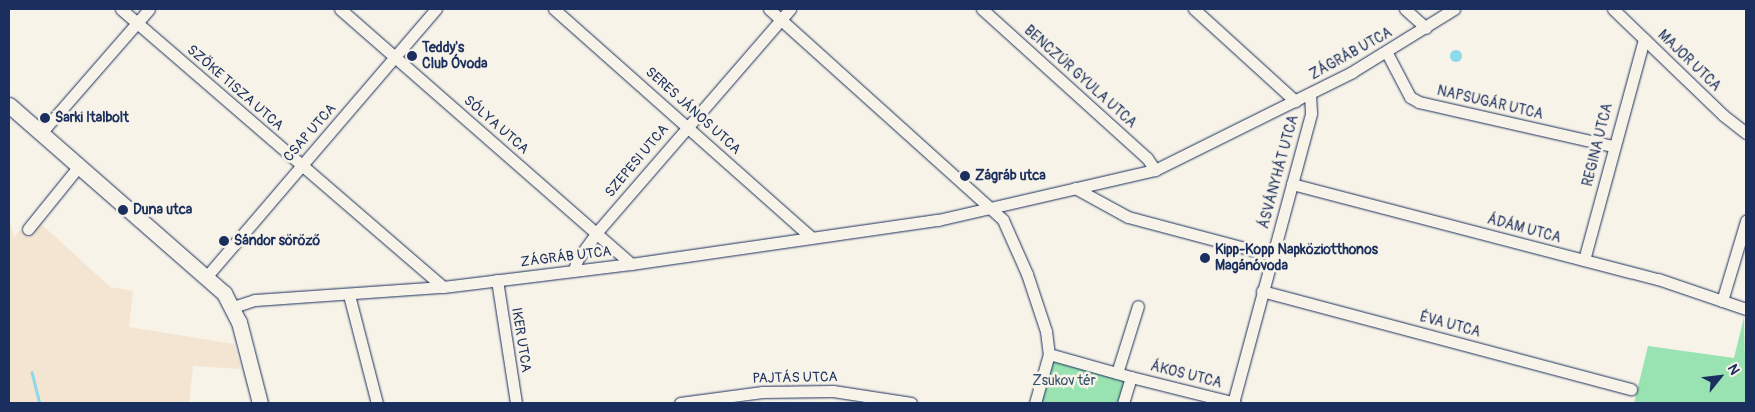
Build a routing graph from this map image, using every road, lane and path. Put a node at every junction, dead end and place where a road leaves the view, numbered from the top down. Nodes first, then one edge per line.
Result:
1 (121, 9) edge
2 (149, 9) edge
3 (340, 9) edge
4 (436, 9) edge
5 (554, 9) edge
6 (769, 9) edge
7 (790, 9) edge
8 (982, 9) edge
9 (1194, 9) edge
10 (1406, 9) edge
11 (1454, 9) edge
12 (1613, 9) edge
13 (781, 19) junction
14 (137, 22) junction
15 (1426, 28) junction
16 (1644, 39) junction
17 (1387, 53) junction
18 (395, 57) junction
19 (1310, 94) junction
20 (1295, 101) junction
21 (9, 105) edge
22 (687, 125) junction
23 (41, 133) junction
24 (1746, 133) edge
25 (1613, 146) junction
26 (79, 166) junction
27 (302, 166) junction
28 (1155, 170) junction
29 (1292, 184) junction
30 (1075, 188) junction
31 (992, 208) junction
32 (1746, 221) edge
33 (28, 229) dead end
34 (597, 232) junction
35 (811, 237) junction
36 (1271, 255) junction
37 (1584, 260) junction
38 (631, 264) junction
39 (574, 270) junction
40 (207, 276) junction
41 (497, 280) junction
42 (443, 287) junction
43 (1262, 291) junction
44 (349, 295) junction
45 (1722, 301) junction
46 (1138, 306) dead end
47 (233, 307) junction
48 (1746, 309) edge
49 (1049, 354) junction
50 (1117, 373) junction
51 (1131, 376) junction
52 (1631, 388) dead end
53 (260, 403) edge
54 (377, 403) edge
55 (516, 403) edge
56 (680, 403) edge
57 (911, 403) edge
58 (1035, 403) edge
59 (1124, 403) edge
60 (1234, 403) edge

1 - 14 street, SZŐKE TISZA UTCA
2 - 14 street
3 - 18 street, SÓLYA UTCA
4 - 18 street, CSAP UTCA
5 - 22 street, SERES JÁNOS UTCA
6 - 13 street
7 - 13 street, SZEPESI UTCA
8 - 28 street, BENCZÚR GYULA UTCA
9 - 20 street
10 - 15 street
11 - 15 street, ZÁGRÁB UTCA
12 - 16 street, MAJOR UTCA
13 - 22 street, SZEPESI UTCA
13 - 31 street
14 - 23 street
14 - 27 street, SZŐKE TISZA UTCA
15 - 17 street, ZÁGRÁB UTCA
16 - 24 street, MAJOR UTCA
16 - 25 street, REGINA UTCA
17 - 19 street, ZÁGRÁB UTCA
17 - 25 street, NAPSUGÁR UTCA
18 - 27 street, CSAP UTCA
18 - 34 street, SÓLYA UTCA
19 - 20 street, ZÁGRÁB UTCA
19 - 29 street, ÁSVÁNYHÁT UTCA
20 - 28 street, ZÁGRÁB UTCA
21 - 23 main road
22 - 34 street, SZEPESI UTCA
22 - 35 street, SERES JÁNOS UTCA
23 - 26 main road
25 - 37 street, REGINA UTCA
26 - 33 street
26 - 40 main road
27 - 40 street, CSAP UTCA
27 - 42 street, SZŐKE TISZA UTCA
28 - 30 street, ZÁGRÁB UTCA
29 - 36 street, ÁSVÁNYHÁT UTCA
29 - 37 street, ÁDÁM UTCA
30 - 31 street, ZÁGRÁB UTCA
30 - 36 street
31 - 35 street, ZÁGRÁB UTCA
31 - 49 street
32 - 45 street
34 - 38 street, SÓLYA UTCA
34 - 39 street, SZEPESI UTCA
35 - 38 street, ZÁGRÁB UTCA
36 - 43 street, ÁSVÁNYHÁT UTCA
37 - 45 street, ÁDÁM UTCA
38 - 39 street, ZÁGRÁB UTCA
39 - 41 street, ZÁGRÁB UTCA
40 - 47 main road
41 - 42 street, ZÁGRÁB UTCA
41 - 55 street, IKER UTCA
42 - 44 street, ZÁGRÁB UTCA
43 - 52 street, ÉVA UTCA
43 - 60 street, ÁSVÁNYHÁT UTCA
44 - 47 street, ZÁGRÁB UTCA
44 - 54 street
45 - 48 street, ÁDÁM UTCA
46 - 50 street
47 - 53 main road
49 - 50 street
49 - 58 street
50 - 51 street
51 - 59 street
51 - 60 street, ÁKOS UTCA
56 - 57 street, PAJTÁS UTCA

